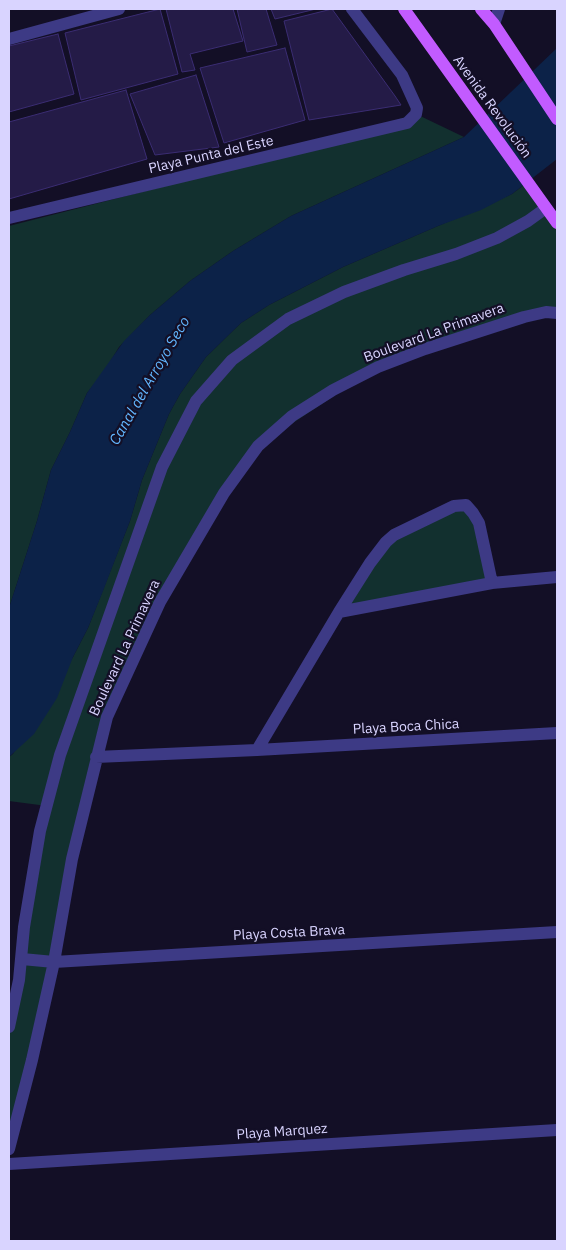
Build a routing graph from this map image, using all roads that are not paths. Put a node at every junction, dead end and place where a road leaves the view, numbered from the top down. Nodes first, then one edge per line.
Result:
1 (119, 9) edge
2 (352, 9) edge
3 (404, 9) edge
4 (481, 9) edge
5 (499, 9) edge
6 (494, 24) junction
7 (9, 38) edge
8 (557, 118) edge
9 (546, 208) junction
10 (9, 218) edge
11 (557, 223) edge
12 (557, 313) edge
13 (557, 576) edge
14 (492, 583) junction
15 (339, 612) junction
16 (557, 733) edge
17 (257, 750) junction
18 (96, 757) junction
19 (557, 932) edge
20 (22, 959) junction
21 (54, 962) junction
22 (9, 1027) edge
23 (557, 1130) edge
24 (9, 1149) edge
25 (9, 1164) edge

1 - 7 street
2 - 10 street, Playa Punta del Este
3 - 9 main road, Avenida Revolución
4 - 6 main road
5 - 6 street
6 - 8 main road
9 - 11 main road, Avenida Revolución
9 - 20 street, Boulevard La Primavera
12 - 18 street, Boulevard La Primavera
13 - 14 street
14 - 15 street
14 - 15 street
15 - 17 street
16 - 17 street, Playa Boca Chica
17 - 18 street, Playa Boca Chica
18 - 21 street, Boulevard La Primavera
19 - 21 street, Playa Costa Brava
20 - 21 street, Playa Costa Brava
20 - 22 street, Boulevard La Primavera
21 - 24 street, Boulevard La Primavera
23 - 25 street, Playa Marquez

